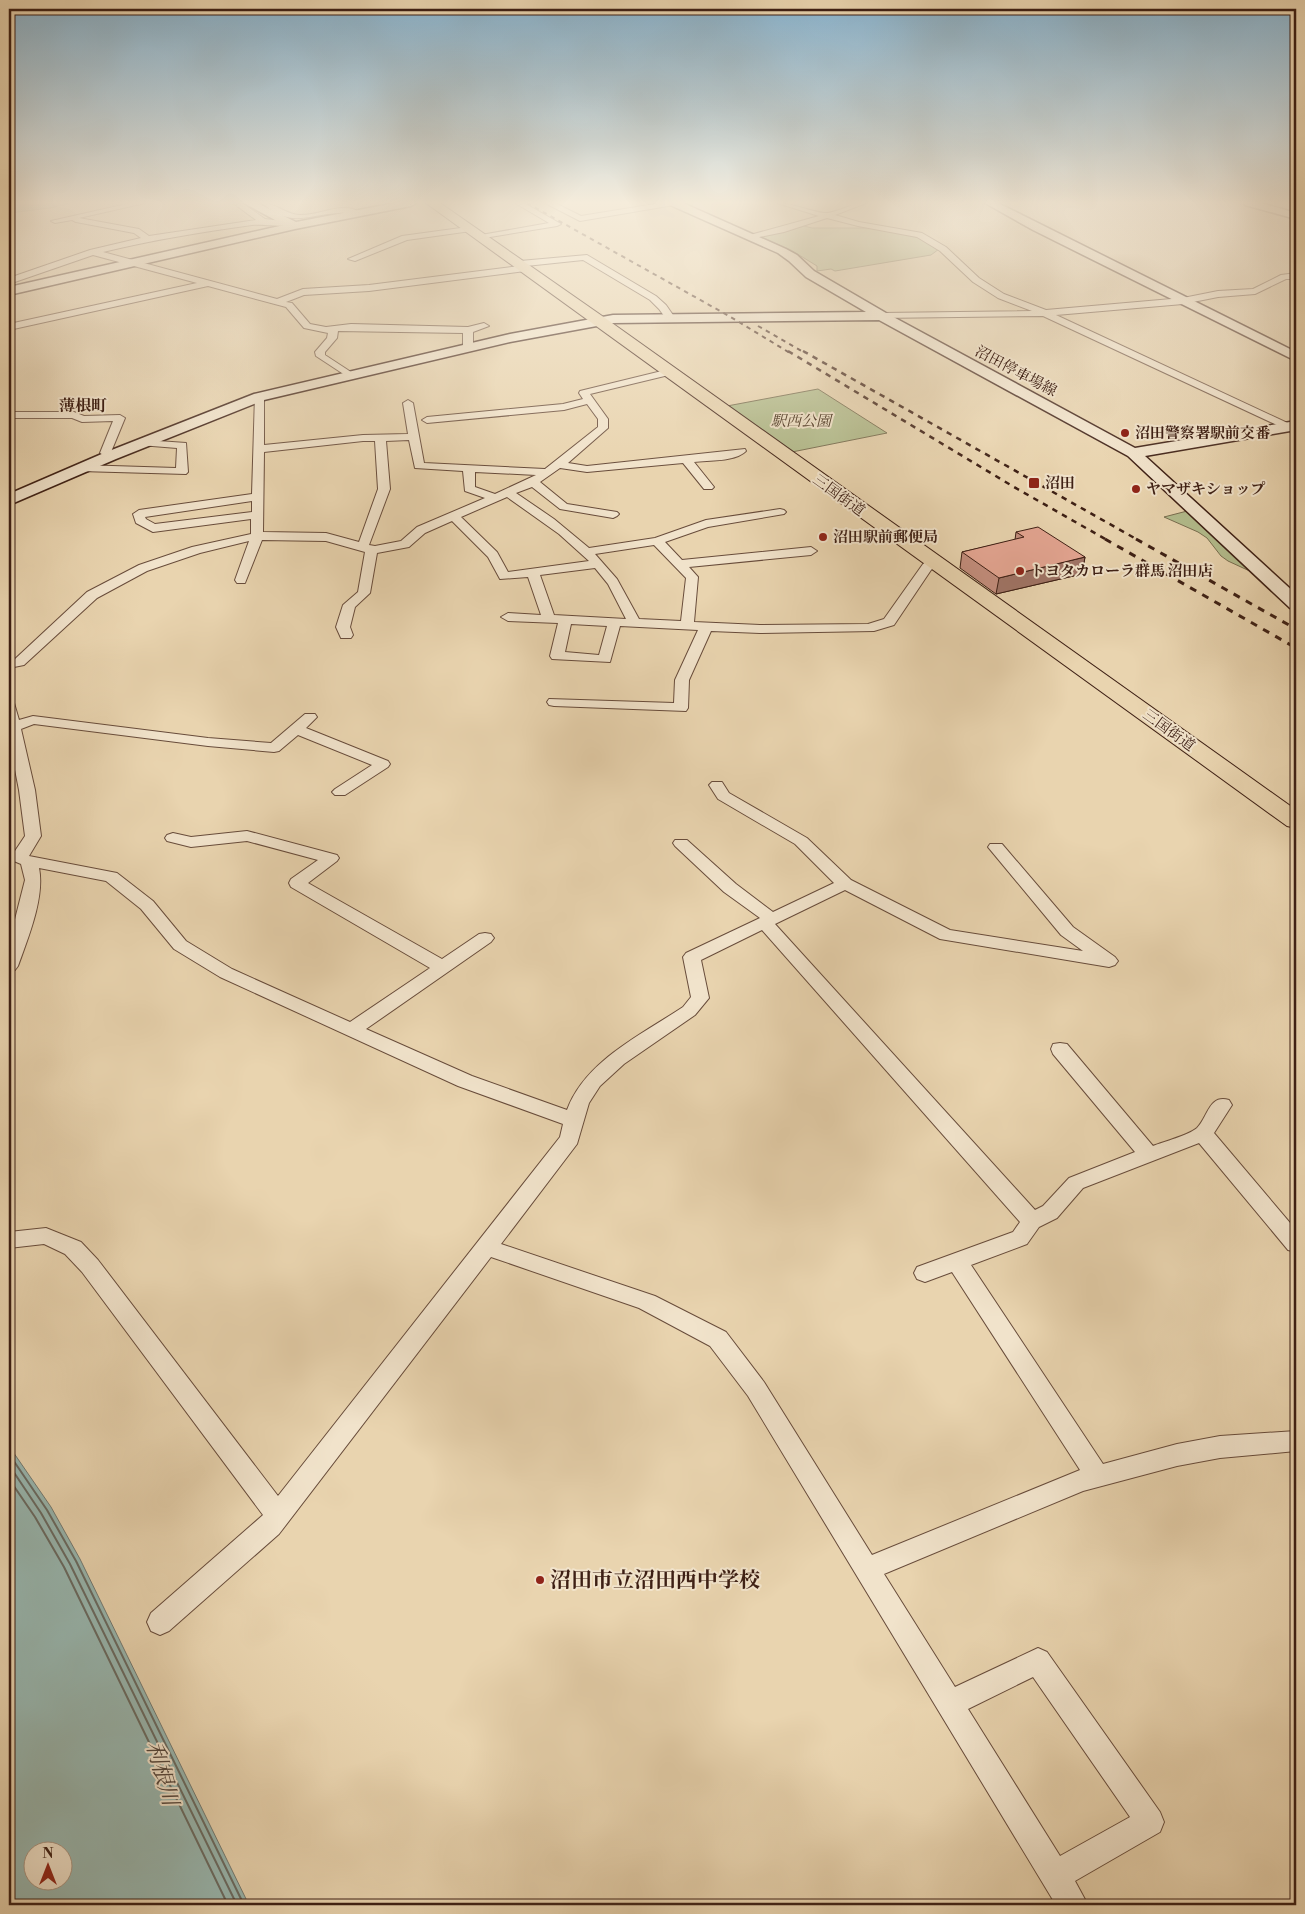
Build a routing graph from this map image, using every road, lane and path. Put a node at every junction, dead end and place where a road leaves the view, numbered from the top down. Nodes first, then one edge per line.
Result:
1 (166, 292) edge
2 (242, 292) edge
3 (302, 292) edge
4 (560, 292) edge
5 (642, 292) edge
6 (841, 292) edge
7 (996, 292) edge
8 (1167, 292) edge
9 (1239, 292) edge
10 (1184, 301) junction
11 (277, 302) junction
12 (1046, 313) junction
13 (881, 316) junction
14 (670, 318) junction
15 (600, 321) junction
16 (484, 326) dead end
17 (9, 327) edge
18 (328, 330) junction
19 (468, 330) junction
20 (470, 348) junction
21 (1296, 357) edge
22 (670, 372) junction
23 (351, 376) junction
24 (259, 397) junction
25 (589, 400) junction
26 (408, 403) dead end
27 (9, 414) edge
28 (427, 420) dead end
29 (1294, 428) edge
30 (413, 437) junction
31 (380, 438) junction
32 (144, 443) junction
33 (258, 449) junction
34 (741, 451) dead end
35 (1133, 453) junction
36 (110, 456) junction
37 (686, 459) junction
38 (558, 465) junction
39 (80, 468) junction
40 (469, 468) junction
41 (548, 472) junction
42 (533, 482) junction
43 (708, 487) dead end
44 (508, 493) junction
45 (258, 497) junction
46 (495, 498) junction
47 (9, 500) edge
48 (780, 512) dead end
49 (613, 514) dead end
50 (258, 515) junction
51 (453, 516) junction
52 (258, 536) junction
53 (657, 541) junction
54 (365, 548) junction
55 (811, 551) dead end
56 (584, 552) junction
57 (934, 562) junction
58 (598, 564) junction
59 (680, 564) junction
60 (533, 572) junction
61 (241, 580) dead end
62 (1294, 600) edge
63 (508, 617) dead end
64 (549, 619) junction
65 (565, 620) junction
66 (614, 622) junction
67 (635, 623) junction
68 (687, 626) junction
69 (706, 627) junction
70 (346, 635) dead end
71 (9, 664) edge
72 (554, 702) dead end
73 (9, 706) edge
74 (310, 717) dead end
75 (14, 727) junction
76 (295, 730) junction
77 (717, 785) dead end
78 (340, 792) dead end
79 (1296, 821) edge
80 (173, 838) dead end
81 (682, 843) dead end
82 (996, 848) dead end
83 (21, 858) junction
84 (845, 884) junction
85 (769, 921) junction
86 (485, 938) dead end
87 (9, 966) edge
88 (442, 967) junction
89 (351, 1030) junction
90 (1060, 1049) dead end
91 (1222, 1105) dead end
92 (573, 1120) junction
93 (1203, 1134) junction
94 (1149, 1155) junction
95 (1032, 1222) junction
96 (9, 1240) edge
97 (1296, 1244) edge
98 (486, 1247) junction
99 (956, 1262) junction
100 (925, 1273) dead end
101 (1296, 1441) edge
102 (1097, 1476) junction
103 (278, 1515) junction
104 (866, 1570) junction
105 (160, 1622) dead end
106 (950, 1704) junction
107 (1056, 1876) junction
108 (1073, 1905) edge

1 - 17 street
2 - 11 street
3 - 11 street
4 - 15 highway, 三国街道
5 - 14 street
6 - 13 main road, 沼田停車場線
7 - 12 street
8 - 10 main road
9 - 10 street
10 - 12 street
10 - 21 main road
11 - 18 street
12 - 13 street
12 - 29 street
13 - 14 main road
13 - 35 main road, 沼田停車場線
14 - 15 main road
15 - 20 main road
15 - 22 highway, 三国街道
16 - 19 street
18 - 19 street
18 - 23 street
19 - 20 street
20 - 23 main road
22 - 25 street
22 - 57 highway, 三国街道
23 - 24 main road
24 - 32 main road
24 - 33 street
25 - 28 street
25 - 38 street
26 - 30 street
27 - 36 street
29 - 35 main road
30 - 31 street
30 - 40 street
31 - 33 street
31 - 54 street
32 - 36 main road
32 - 39 street
33 - 45 street
34 - 37 street
35 - 62 main road, 沼田停車場線
36 - 39 main road
37 - 38 street
37 - 43 street
38 - 41 street
39 - 47 main road
40 - 41 street
40 - 46 street
41 - 42 street
42 - 44 street
42 - 49 street
44 - 46 street
44 - 56 street
45 - 50 street
45 - 50 street
46 - 51 street
48 - 53 street
50 - 52 street
51 - 54 street
51 - 60 street
52 - 54 street
52 - 61 street
52 - 71 street
53 - 56 street
53 - 59 street
54 - 70 street
55 - 59 street
56 - 58 street
57 - 69 street
57 - 79 highway, 三国街道
58 - 60 street
58 - 67 street
59 - 68 street
60 - 64 street
63 - 64 street
64 - 65 street
65 - 66 street
65 - 66 street
66 - 67 street
67 - 68 street
68 - 69 street
69 - 72 street
73 - 75 street
74 - 76 street
75 - 76 street
75 - 83 street
76 - 78 street
77 - 84 street
80 - 88 street
81 - 85 street
82 - 84 street
83 - 87 street
83 - 89 street
84 - 85 street
85 - 92 street
85 - 95 street
86 - 88 street
88 - 89 street
89 - 92 street
90 - 94 street
91 - 93 street
92 - 98 street
93 - 94 street
93 - 97 street
94 - 95 street
95 - 99 street
96 - 103 street
98 - 103 street
98 - 104 street
99 - 100 street
99 - 102 street
101 - 102 street
102 - 104 street
103 - 105 street
104 - 106 street
106 - 107 street
106 - 107 street
107 - 108 street

